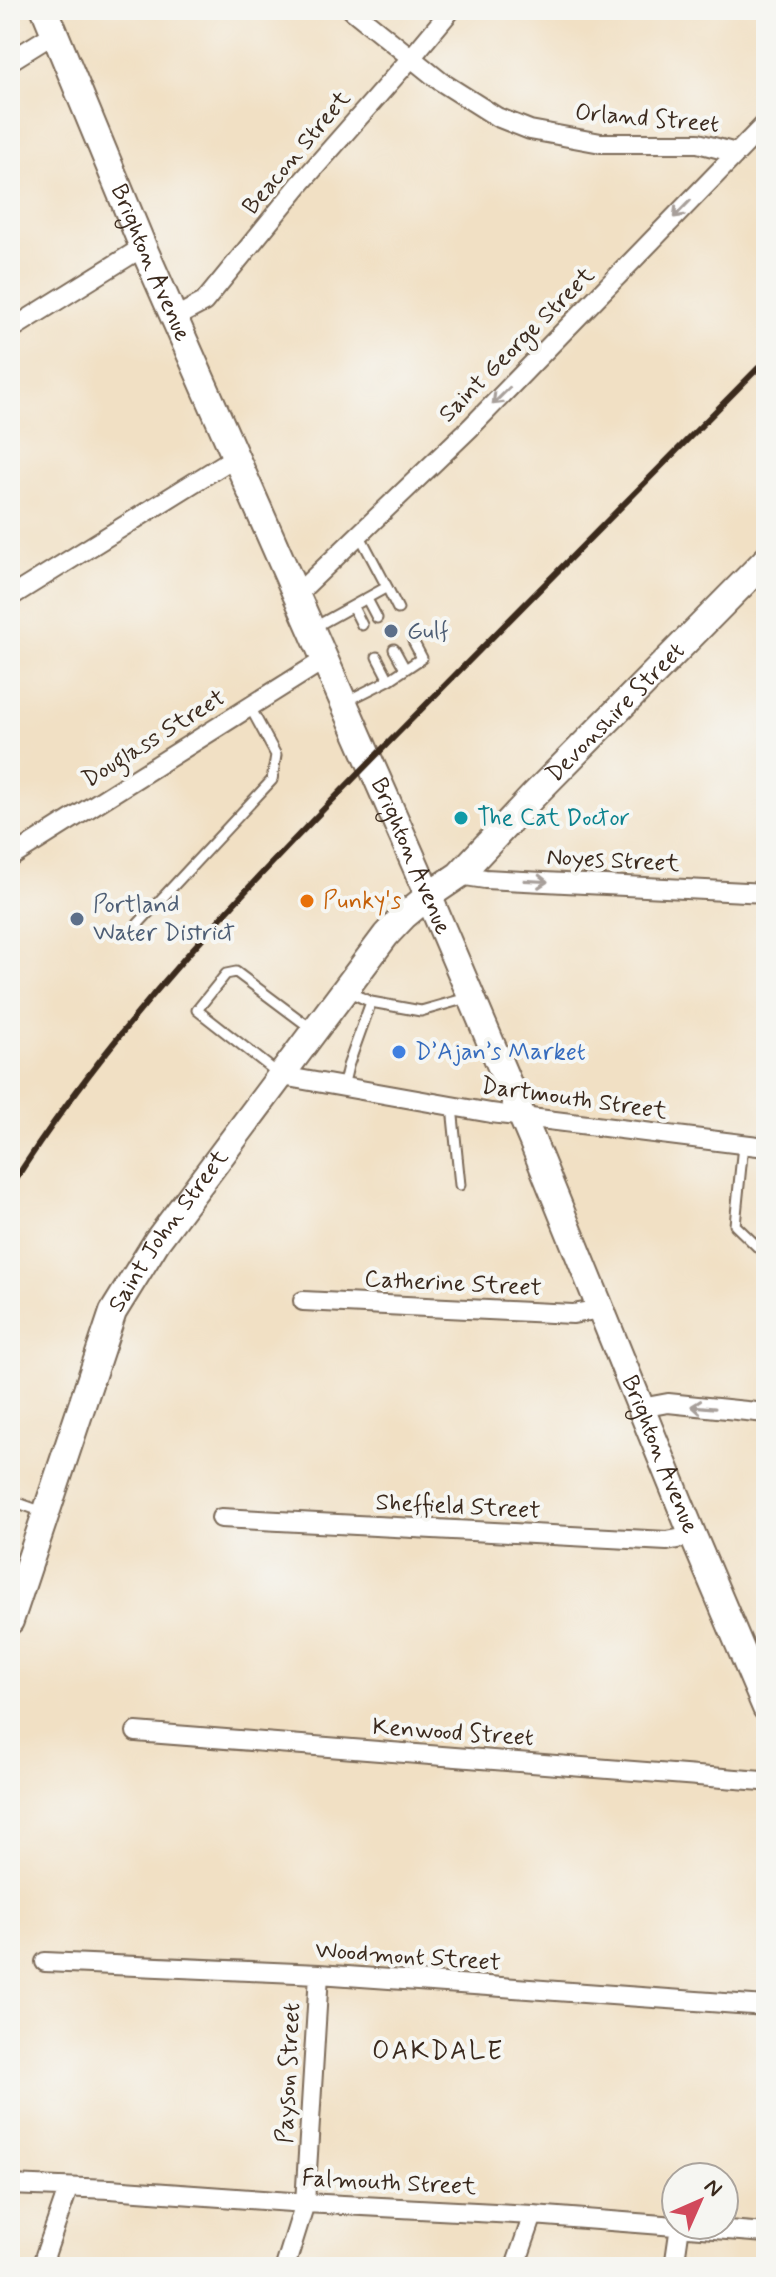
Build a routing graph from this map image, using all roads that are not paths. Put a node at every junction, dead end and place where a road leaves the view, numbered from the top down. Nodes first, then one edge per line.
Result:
1 (352, 10) edge
2 (451, 10) edge
3 (50, 22) edge
4 (411, 58) junction
5 (10, 61) edge
6 (766, 123) edge
7 (736, 153) junction
8 (143, 247) junction
9 (174, 318) junction
10 (10, 330) edge
11 (235, 457) junction
12 (359, 534) junction
13 (766, 560) edge
14 (387, 587) junction
15 (296, 595) junction
16 (10, 597) edge
17 (367, 599) junction
18 (353, 607) junction
19 (398, 609) dead end
20 (377, 618) dead end
21 (362, 625) dead end
22 (311, 629) junction
23 (413, 641) dead end
24 (394, 649) dead end
25 (377, 657) dead end
26 (324, 660) junction
27 (405, 669) junction
28 (389, 680) junction
29 (344, 703) junction
30 (250, 707) junction
31 (10, 858) edge
32 (459, 875) junction
33 (766, 893) edge
34 (428, 896) junction
35 (138, 924) dead end
36 (345, 990) junction
37 (470, 996) junction
38 (371, 1002) junction
39 (315, 1031) junction
40 (282, 1076) junction
41 (343, 1087) junction
42 (452, 1107) junction
43 (521, 1116) junction
44 (743, 1145) junction
45 (766, 1147) edge
46 (460, 1185) dead end
47 (766, 1255) edge
48 (303, 1301) dead end
49 (600, 1309) junction
50 (641, 1408) junction
51 (766, 1413) edge
52 (10, 1500) edge
53 (46, 1513) junction
54 (221, 1518) dead end
55 (693, 1536) junction
56 (10, 1621) edge
57 (763, 1694) edge
58 (136, 1732) dead end
59 (766, 1779) edge
60 (45, 1962) dead end
61 (319, 1974) junction
62 (766, 2006) edge
63 (10, 2185) edge
64 (68, 2189) junction
65 (305, 2203) junction
66 (533, 2215) junction
67 (660, 2225) edge
68 (740, 2231) edge
69 (766, 2233) edge
70 (678, 2241) edge
71 (41, 2267) edge
72 (285, 2267) edge
73 (515, 2267) edge
74 (674, 2267) edge

1 - 4 street, Orland Street
2 - 4 street, Beacon Street
3 - 5 street
3 - 8 main road, Brighton Avenue
4 - 7 street, Orland Street
4 - 9 street, Beacon Street
6 - 7 street, Saint George Street
7 -> 12 street, Saint George Street
8 - 9 main road, Brighton Avenue
8 - 10 street
9 - 11 main road, Brighton Avenue
11 - 15 main road, Brighton Avenue
11 - 16 street
12 - 14 lane
12 - 15 street, Saint George Street
13 - 32 main road, Devonshire Street
14 - 17 lane
14 - 19 lane
15 - 22 main road, Brighton Avenue
17 - 18 lane
17 - 20 lane
18 - 21 lane
18 - 22 lane
22 - 26 main road, Brighton Avenue
23 - 27 lane
24 - 27 lane
25 - 28 lane
26 - 29 main road, Brighton Avenue
26 - 30 street, Douglass Street
27 - 28 lane
28 - 29 lane
29 - 34 main road, Brighton Avenue
30 - 31 street, Douglass Street
30 - 35 lane
32 -> 33 street, Noyes Street
32 - 34 main road, Devonshire Street
34 - 36 main road, Saint John Street
34 - 37 main road, Brighton Avenue
36 - 38 lane
36 - 39 main road, Saint John Street
37 - 38 lane
37 - 43 main road, Brighton Avenue
38 - 41 lane
39 - 40 main road, Saint John Street
39 - 40 lane
40 - 41 street, Dartmouth Street
40 - 53 main road, Saint John Street
41 - 42 street, Dartmouth Street
42 - 43 street, Dartmouth Street
42 - 46 lane
43 - 44 street, Dartmouth Street
43 - 49 main road, Brighton Avenue
44 - 45 street, Dartmouth Street
44 - 47 lane
48 - 49 street, Catherine Street
49 - 50 main road, Brighton Avenue
51 -> 50 street
50 - 55 main road, Brighton Avenue
52 - 53 lane
53 - 56 main road, Saint John Street
54 - 55 street, Sheffield Street
55 - 57 main road, Brighton Avenue
58 - 59 street, Kenwood Street
60 - 61 street, Woodmont Street
61 - 62 street, Woodmont Street
61 - 65 street, Payson Street
63 - 64 street, Falmouth Street
64 - 65 street, Falmouth Street
64 - 71 street
65 - 66 street, Falmouth Street
65 - 72 street, Payson Street
66 - 67 street, Falmouth Street
66 - 73 street
68 - 69 street, Falmouth Street
70 - 74 street

